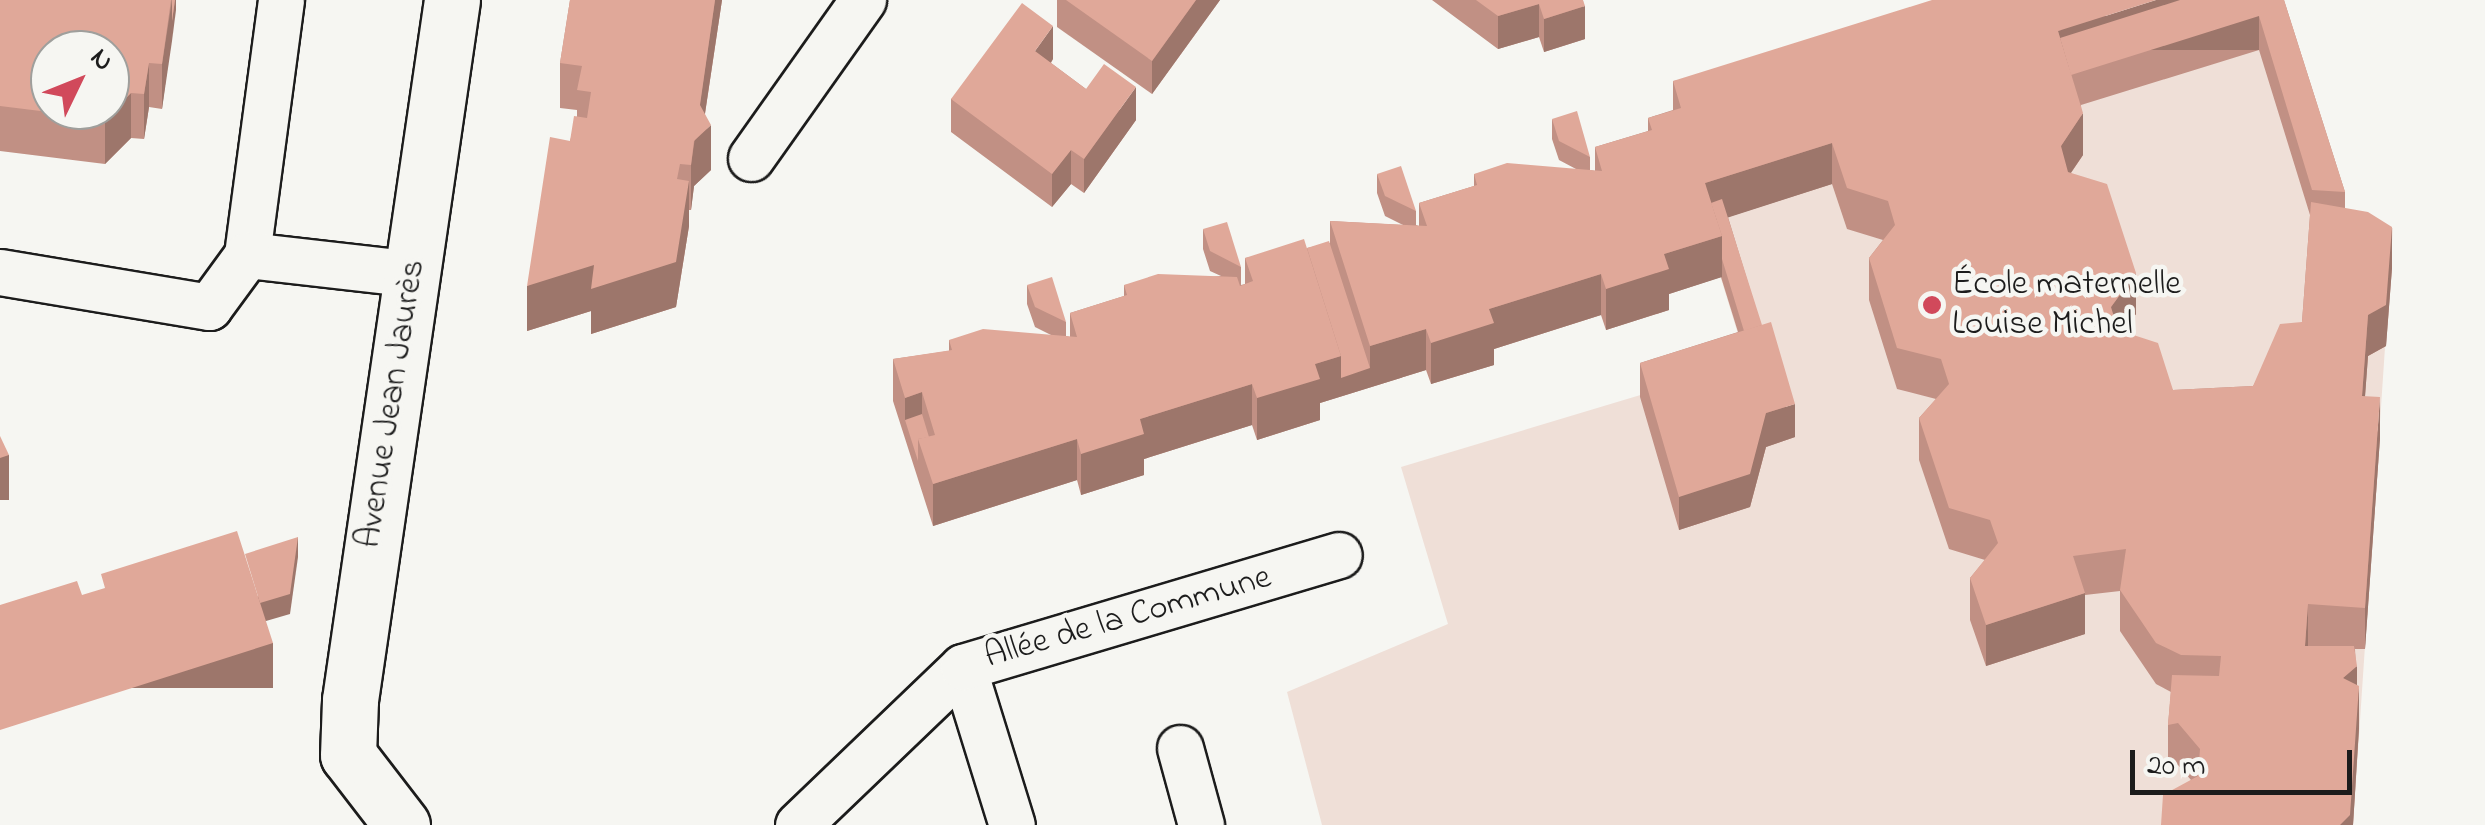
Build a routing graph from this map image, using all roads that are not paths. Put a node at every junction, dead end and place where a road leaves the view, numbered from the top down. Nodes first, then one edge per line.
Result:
1 (281, 0) edge
2 (452, 0) edge
3 (863, 0) edge
4 (751, 158) dead end
5 (247, 255) junction
6 (0, 272) edge
7 (413, 274) junction
8 (1340, 556) dead end
9 (962, 667) junction
10 (1180, 748) dead end
11 (391, 812) edge
12 (798, 825) edge
13 (1012, 825) edge
14 (1201, 825) edge

1 - 5 lane
2 - 7 street, Avenue Jean Jaurès
3 - 4 lane
5 - 6 lane
5 - 7 lane
7 - 11 street, Avenue Jean Jaurès
8 - 9 lane, Allée de la Commune
9 - 12 lane, Allée de la Commune
9 - 13 lane
10 - 14 lane

